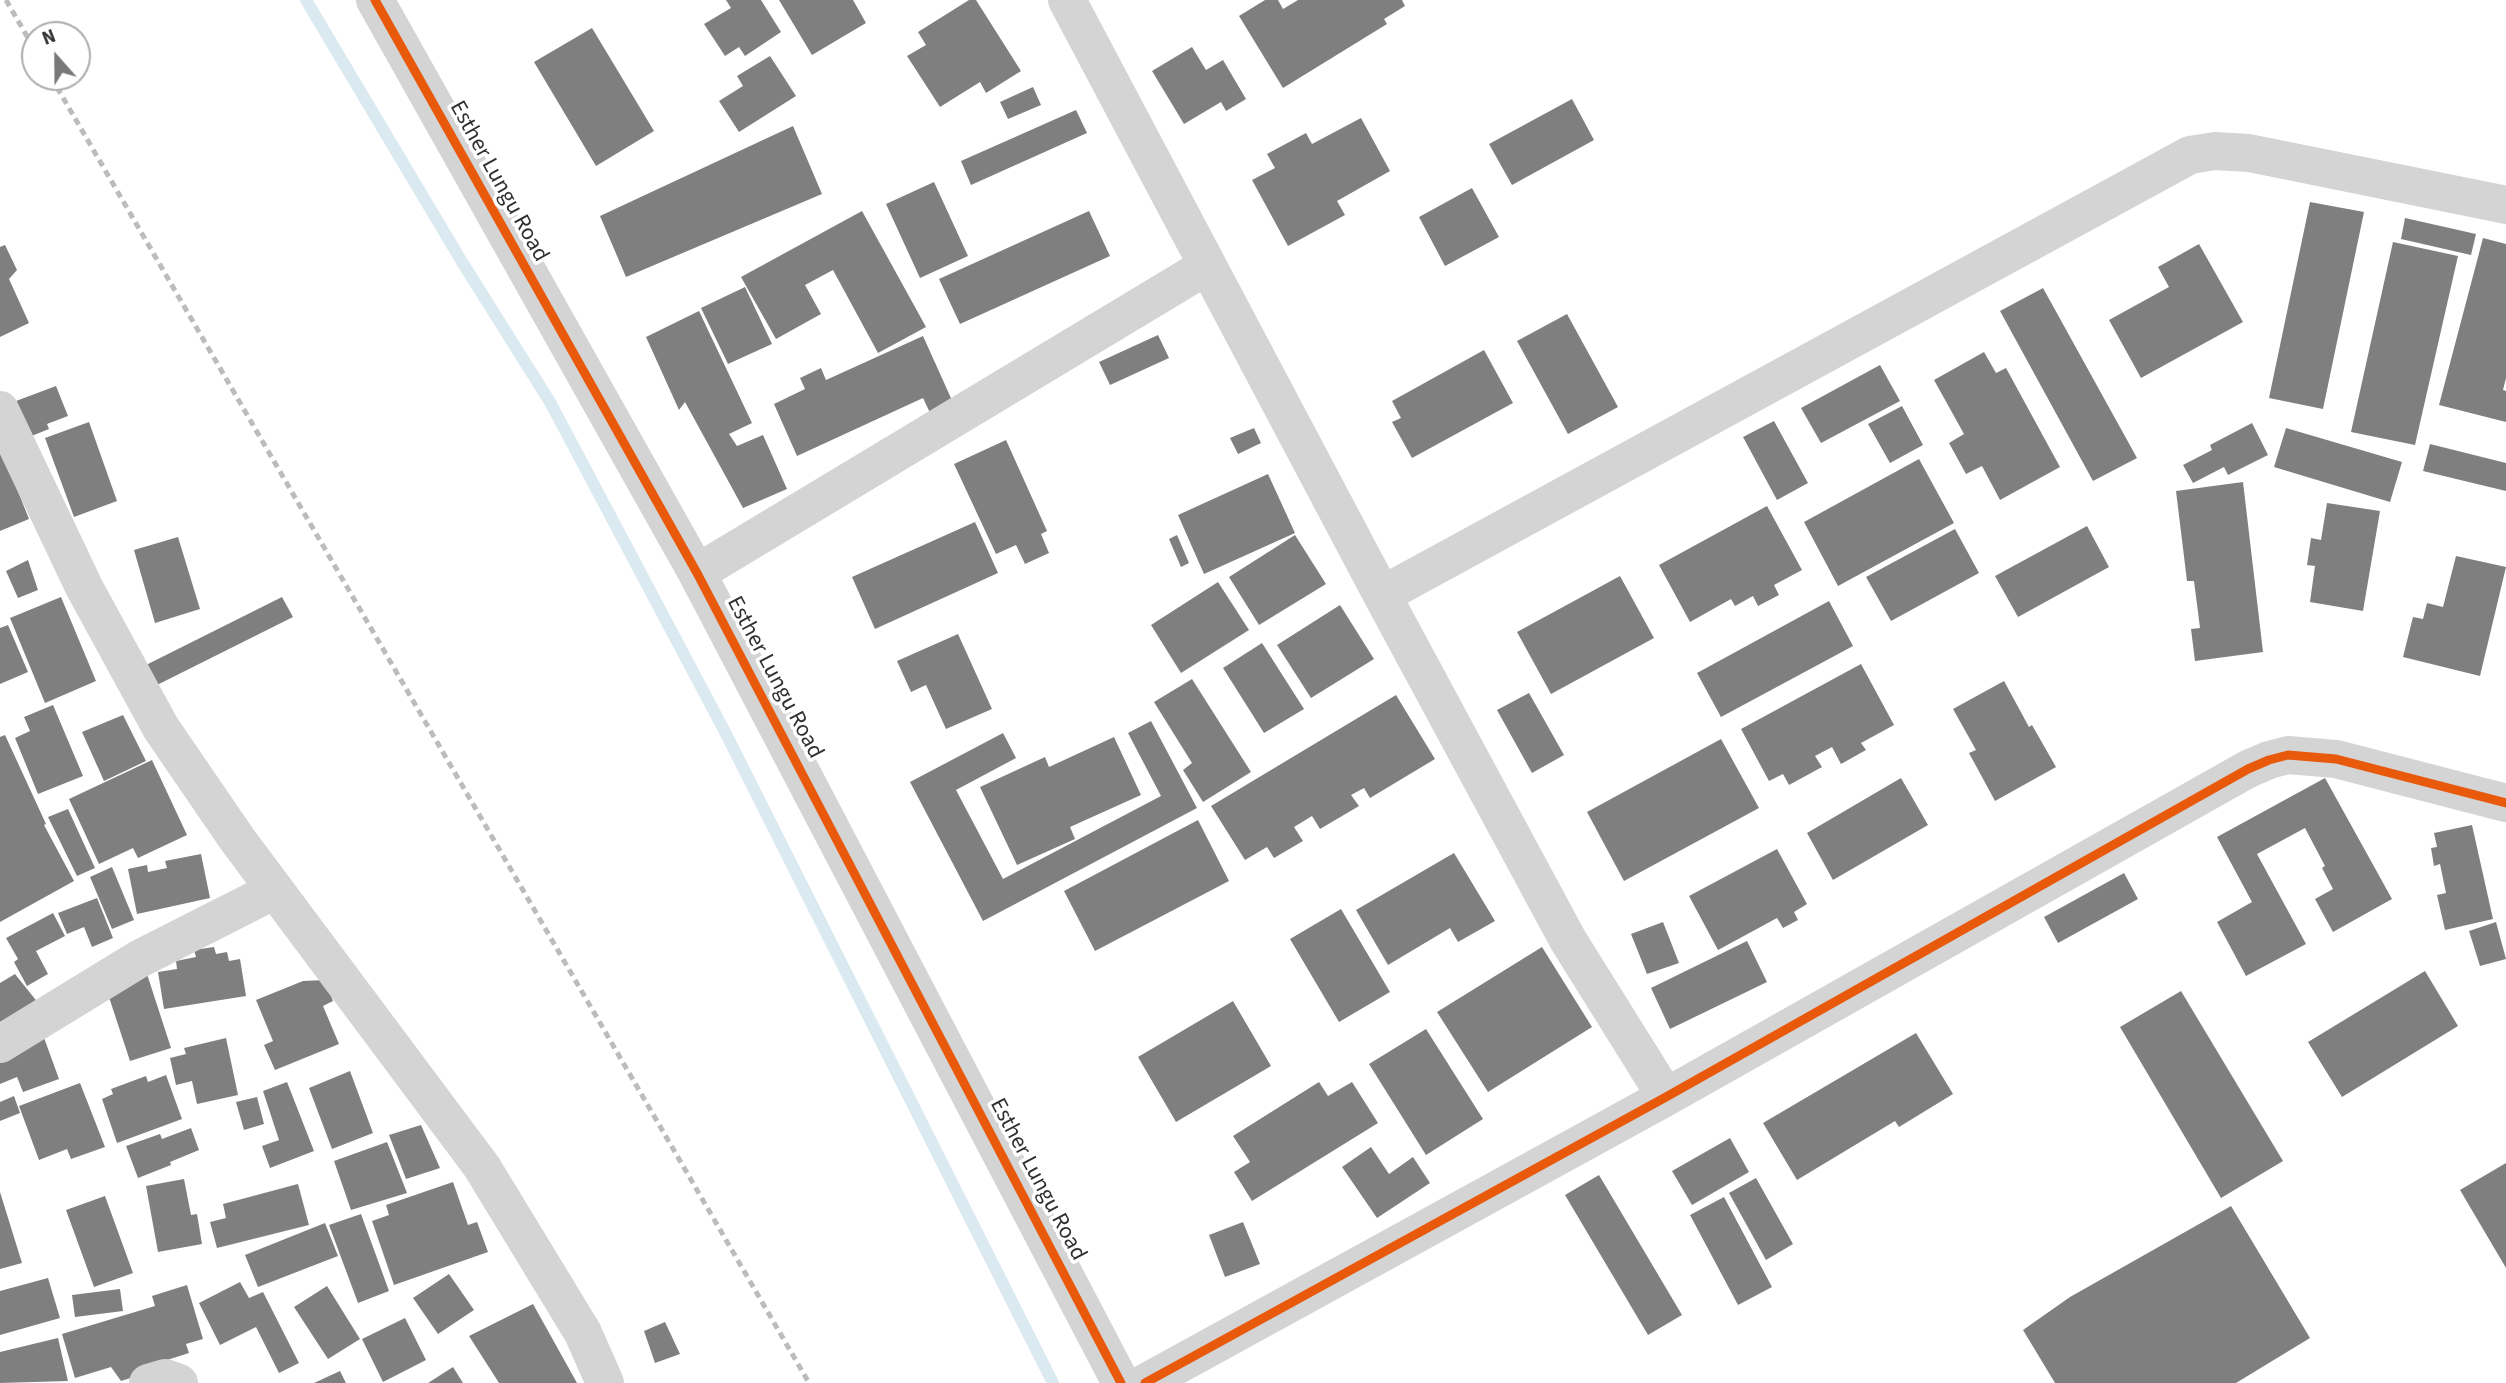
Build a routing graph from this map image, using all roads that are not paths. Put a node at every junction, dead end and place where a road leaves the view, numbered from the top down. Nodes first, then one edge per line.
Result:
1 (375, 0) edge
2 (1067, 0) edge
3 (2506, 205) edge
4 (1208, 266) junction
5 (0, 410) edge
6 (698, 573) junction
7 (1382, 596) junction
8 (2506, 803) edge
9 (275, 890) junction
10 (0, 1044) edge
11 (1666, 1097) junction
12 (148, 1383) edge
13 (179, 1383) edge
14 (605, 1383) edge
15 (1121, 1383) edge
16 (1146, 1383) edge

1 - 6 street, Esther Lungu Road
2 - 4 street
3 - 7 street
4 - 6 street
4 - 7 street
5 - 9 street
6 - 15 street, Esther Lungu Road
7 - 11 street
8 - 11 street
9 - 10 street
9 - 14 street
11 - 16 street
12 - 13 street

